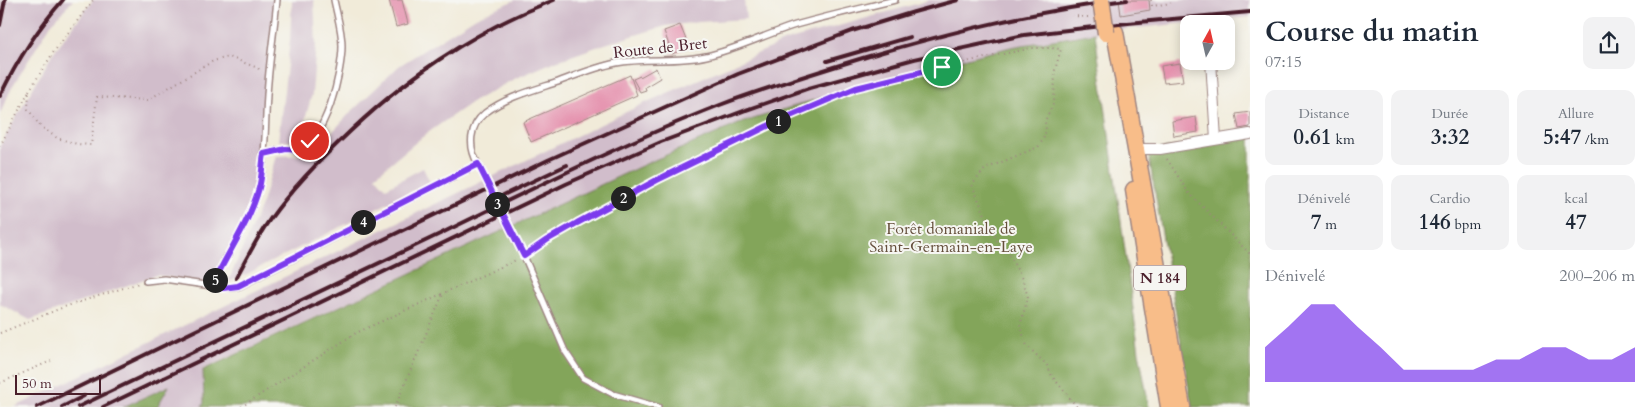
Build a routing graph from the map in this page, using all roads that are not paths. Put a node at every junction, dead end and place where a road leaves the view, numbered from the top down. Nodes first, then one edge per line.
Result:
1 (277, 0) edge
2 (334, 0) edge
3 (895, 0) edge
4 (1101, 0) edge
5 (1110, 0) edge
6 (1111, 32) junction
7 (1212, 70) edge
8 (1250, 134) edge
9 (1216, 139) junction
10 (1133, 150) junction
11 (264, 154) junction
12 (478, 164) junction
13 (146, 281) road end
14 (212, 286) junction
15 (658, 407) edge
16 (1169, 407) edge
17 (1182, 407) edge

1 - 11 lane
2 - 11 lane
3 - 12 lane, Route de Bret
4 - 6 main road, N 184, bridge
5 - 6 main road, N 184
6 - 10 main road, N 184
7 - 9 street
8 - 9 street
9 - 10 street
10 - 16 main road, N 184
10 - 17 main road, N 184
11 - 14 lane
12 - 14 lane
12 - 15 lane, Route de Bret, bridge
13 - 14 lane

